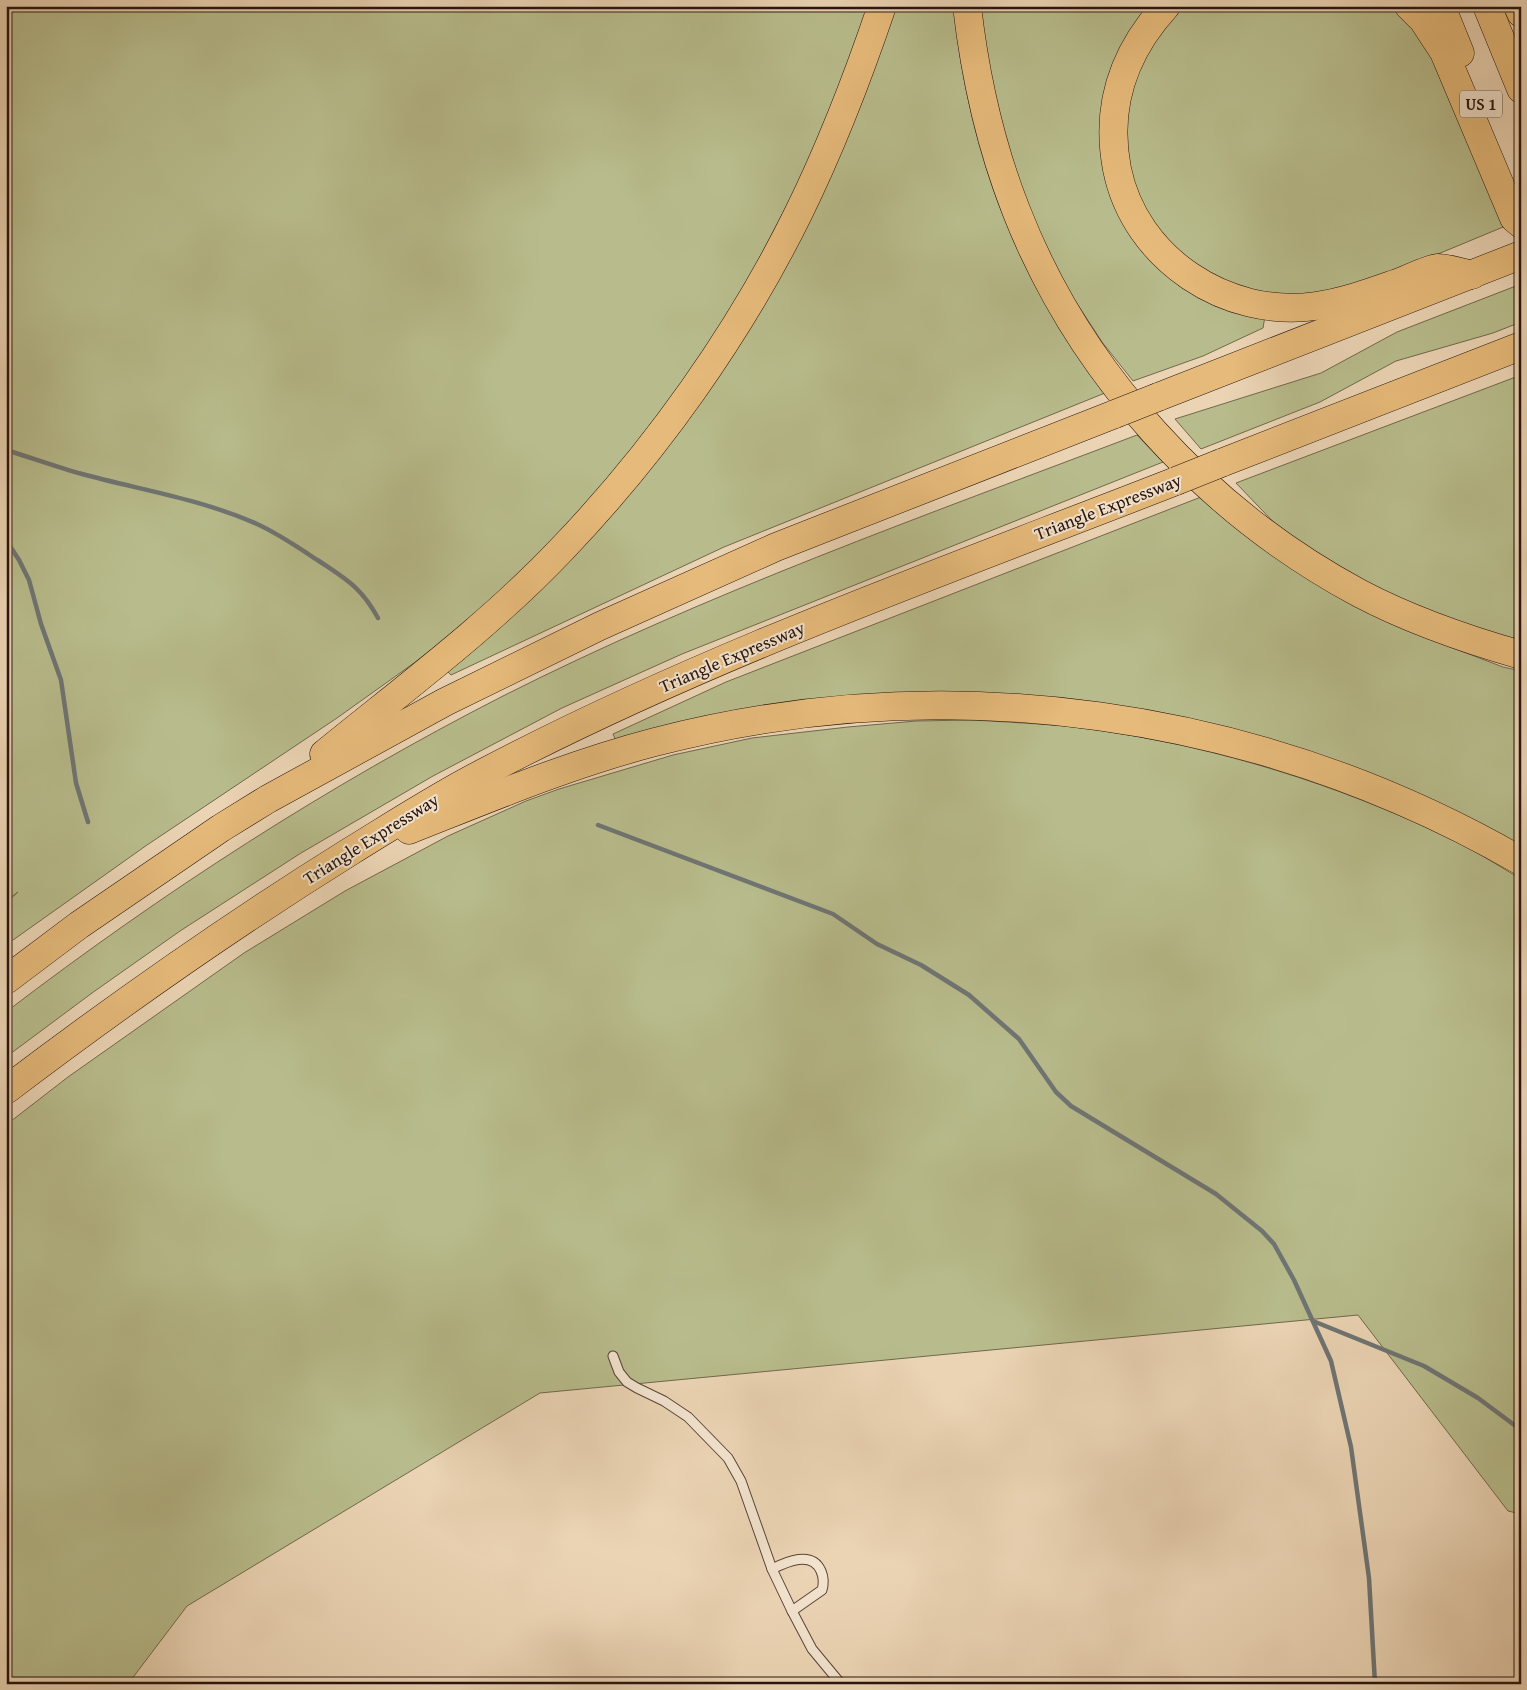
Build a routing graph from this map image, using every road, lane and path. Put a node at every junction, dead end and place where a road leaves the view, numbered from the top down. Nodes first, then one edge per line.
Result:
1 (882, 6) edge
2 (966, 6) edge
3 (1166, 6) edge
4 (1409, 6) edge
5 (1441, 6) edge
6 (1487, 6) edge
7 (1518, 6) edge
8 (1521, 13) edge
9 (1521, 89) edge
10 (1521, 202) edge
11 (1521, 224) edge
12 (1519, 256) edge
13 (1472, 275) junction
14 (1521, 346) edge
15 (1521, 655) edge
16 (268, 799) junction
17 (340, 858) junction
18 (1521, 861) edge
19 (6, 980) edge
20 (6, 1090) edge
21 (613, 1356) dead end
22 (772, 1569) junction
23 (792, 1611) junction
24 (842, 1684) edge

1 - 16 highway
2 - 15 highway
3 - 13 highway
4 - 11 highway
5 - 10 highway, US 1
6 - 9 highway, US 1
7 - 8 highway
12 - 13 highway
13 - 16 highway, bridge
14 - 17 highway, Triangle Expressway, bridge
16 - 19 highway
17 - 18 highway
17 - 20 highway, Triangle Expressway
21 - 22 lane
22 - 23 lane
22 - 23 lane
23 - 24 lane

